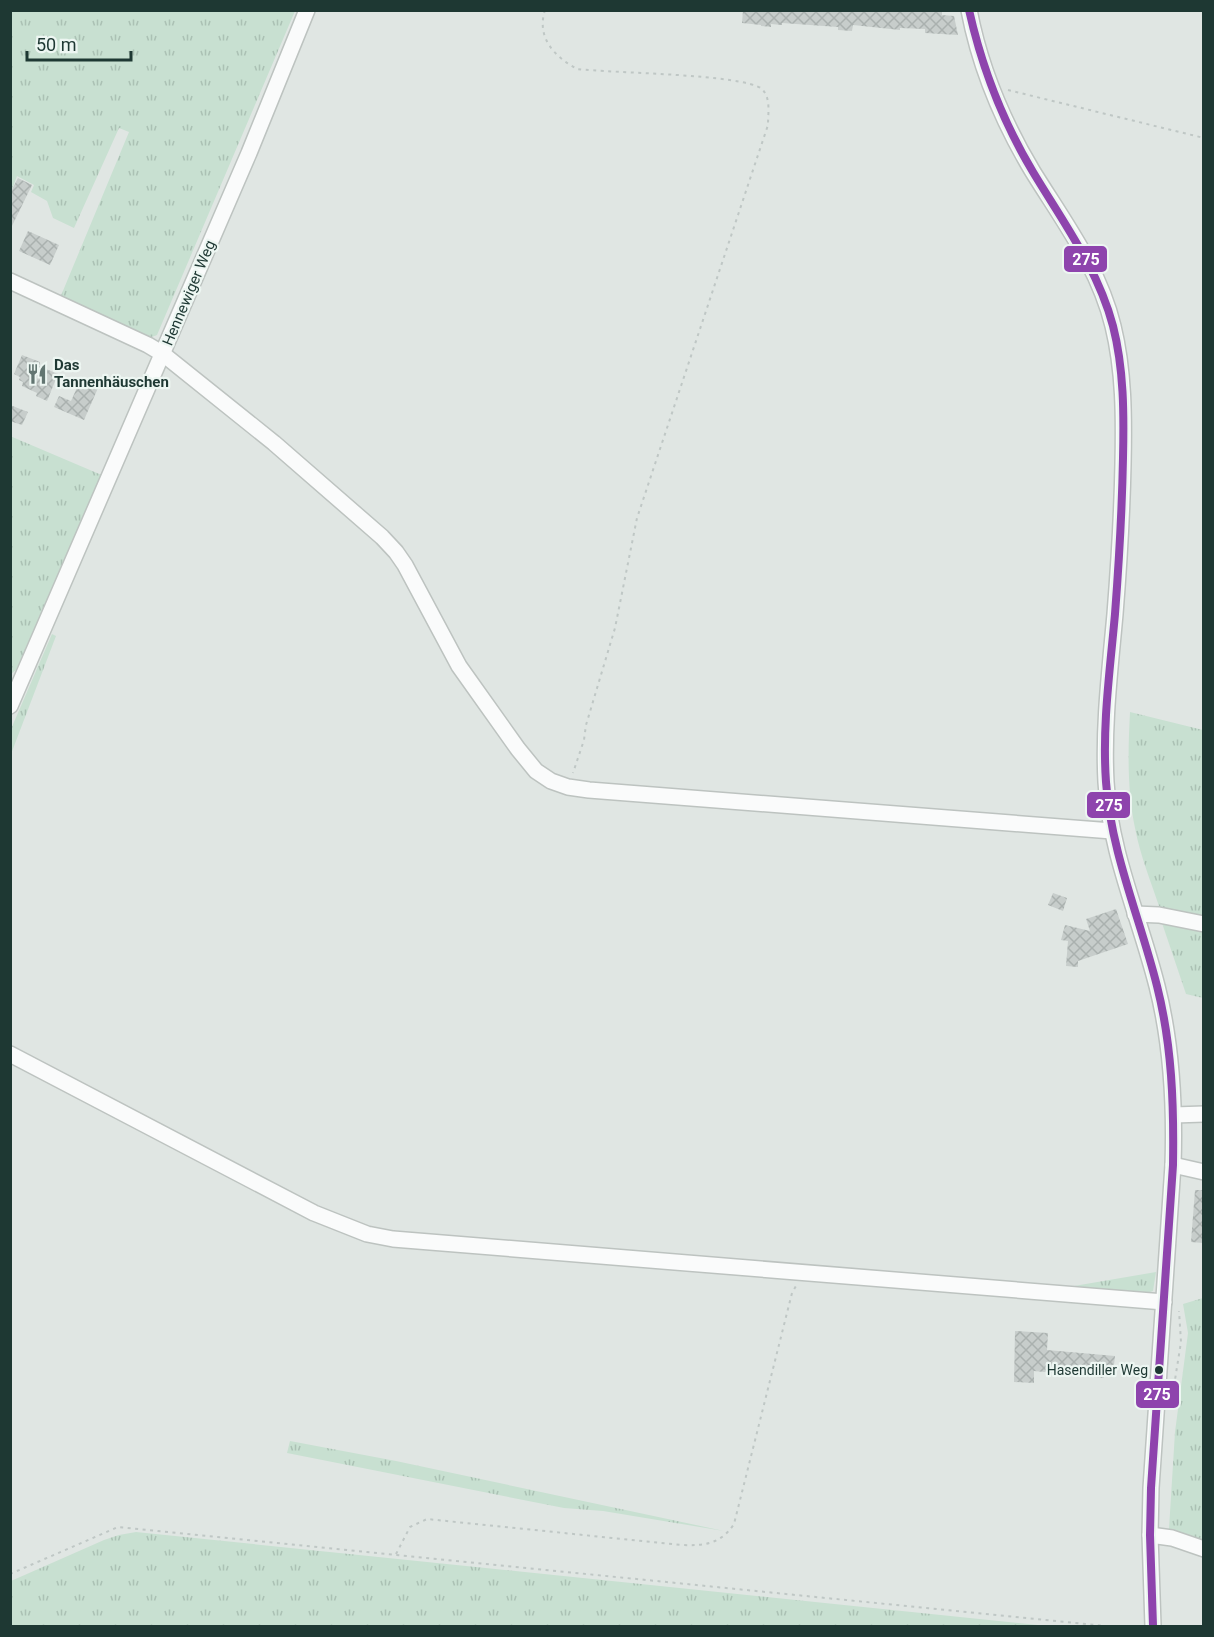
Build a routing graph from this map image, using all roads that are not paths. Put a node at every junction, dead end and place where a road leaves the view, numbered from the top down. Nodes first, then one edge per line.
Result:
1 (307, 10) edge
2 (969, 10) edge
3 (10, 281) edge
4 (163, 354) junction
5 (10, 706) edge
6 (1112, 831) junction
7 (1136, 914) junction
8 (1203, 924) edge
9 (10, 1054) edge
10 (1203, 1114) edge
11 (1174, 1115) junction
12 (1173, 1165) junction
13 (1203, 1172) edge
14 (1164, 1302) junction
15 (1150, 1535) junction
16 (1203, 1549) edge
17 (1153, 1626) edge

1 - 4 street, Hennewiger Weg
2 - 6 street
3 - 4 street
4 - 5 street, Hennewiger Weg
4 - 6 street
6 - 7 street
7 - 8 street
7 - 11 street
9 - 14 street
10 - 11 street
11 - 12 street
12 - 13 street
12 - 14 street
14 - 15 street
15 - 16 street
15 - 17 street

